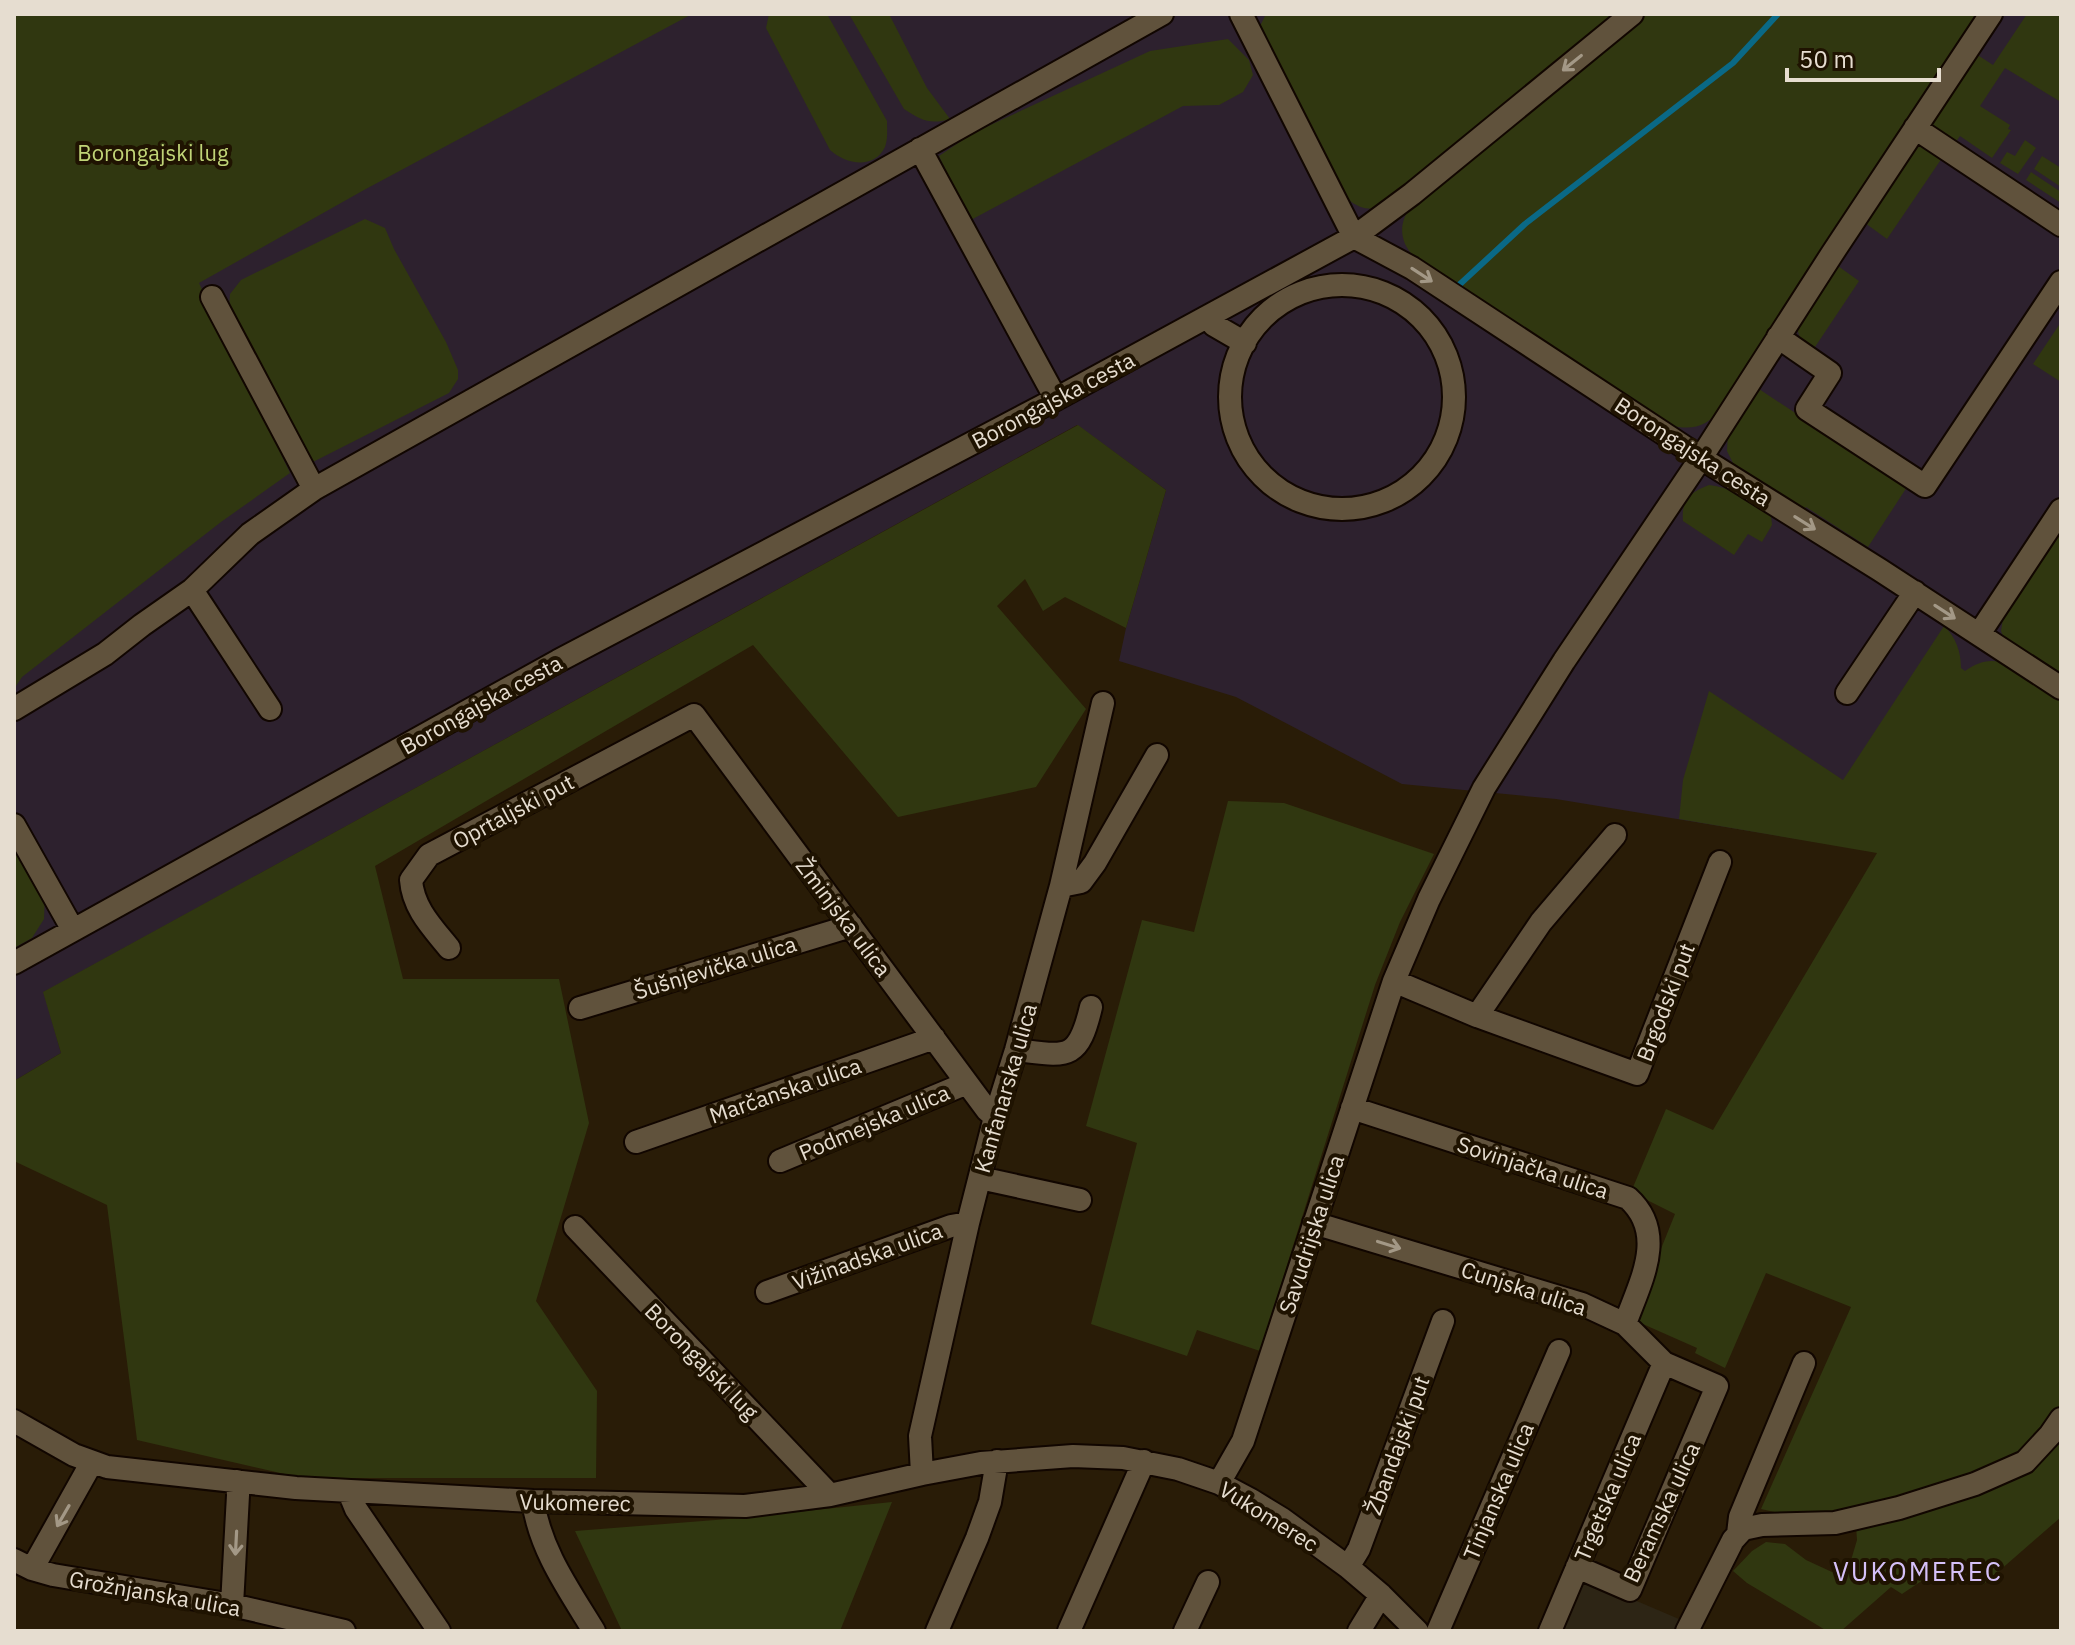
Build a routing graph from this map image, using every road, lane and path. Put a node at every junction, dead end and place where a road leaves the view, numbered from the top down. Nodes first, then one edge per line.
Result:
1 (1162, 14) edge
2 (1241, 14) edge
3 (1632, 14) edge
4 (1991, 14) edge
5 (1915, 128) junction
6 (920, 149) junction
7 (2061, 225) edge
8 (1354, 237) junction
9 (2061, 282) edge
10 (212, 297) dead end
11 (1207, 317) junction
12 (1778, 337) junction
13 (1245, 343) junction
14 (1056, 399) junction
15 (1701, 458) junction
16 (314, 489) junction
17 (2061, 510) edge
18 (192, 590) junction
19 (1915, 592) junction
20 (1979, 634) junction
21 (2061, 688) edge
22 (1847, 693) dead end
23 (1103, 703) dead end
24 (14, 709) edge
25 (270, 709) dead end
26 (694, 715) joint
27 (1157, 755) dead end
28 (14, 825) edge
29 (1615, 835) dead end
30 (1720, 862) dead end
31 (1061, 886) junction
32 (851, 926) junction
33 (73, 930) junction
34 (449, 948) dead end
35 (14, 963) edge
36 (1394, 981) junction
37 (1091, 1007) dead end
38 (580, 1008) dead end
39 (1477, 1016) junction
40 (934, 1038) junction
41 (1016, 1050) junction
42 (967, 1083) junction
43 (1352, 1108) junction
44 (995, 1117) junction
45 (636, 1142) dead end
46 (780, 1161) dead end
47 (980, 1178) junction
48 (1080, 1200) dead end
49 (968, 1223) junction
50 (1314, 1223) junction
51 (575, 1227) dead end
52 (767, 1292) dead end
53 (1443, 1321) dead end
54 (1625, 1324) junction
55 (1559, 1351) dead end
56 (1664, 1363) junction
57 (1804, 1363) dead end
58 (1717, 1386) joint
59 (2061, 1419) edge
60 (14, 1421) edge
61 (997, 1461) junction
62 (1144, 1461) junction
63 (92, 1462) junction
64 (922, 1474) junction
65 (237, 1481) junction
66 (1219, 1483) junction
67 (349, 1492) junction
68 (830, 1495) junction
69 (533, 1501) junction
70 (1738, 1534) junction
71 (23, 1565) edge
72 (1348, 1567) junction
73 (1577, 1567) junction
74 (1208, 1582) dead end
75 (1381, 1595) junction
76 (232, 1605) junction
77 (1076, 1629) edge
78 (344, 1631) edge
79 (439, 1631) edge
80 (594, 1631) edge
81 (937, 1631) edge
82 (1185, 1631) edge
83 (1359, 1631) edge
84 (1417, 1631) edge
85 (1438, 1631) edge
86 (1550, 1631) edge
87 (1687, 1631) edge

1 - 6 street
2 - 8 street
3 -> 8 street
4 - 5 street, Savudrijska ulica
5 - 7 street
5 - 12 street, Savudrijska ulica
6 - 14 street
6 - 16 street
8 - 11 street, Borongajska cesta
8 -> 15 street, Borongajska cesta
9 - 12 street
10 - 16 street
11 - 13 street
11 - 14 street, Borongajska cesta
12 - 15 street, Savudrijska ulica
13 - 13 street
14 - 33 street, Borongajska cesta
15 -> 19 street, Borongajska cesta
15 - 36 street, Savudrijska ulica
16 - 18 street
17 - 20 street
18 - 24 street
18 - 25 street
19 -> 20 street, Borongajska cesta
19 - 22 street
20 - 21 street, Borongajska cesta
23 - 31 street, Kanfanarska ulica
26 - 32 street, Žminjska ulica
26 - 34 street, Oprtaljski put
27 - 31 street
28 - 33 street
29 - 39 street
30 - 39 street, Brgodski put
31 - 41 street, Kanfanarska ulica
32 - 38 street, Šušnjevička ulica
32 - 40 street, Žminjska ulica
33 - 35 street, Borongajska cesta
36 - 39 street
36 - 43 street, Savudrijska ulica
37 - 41 street
40 - 42 street, Žminjska ulica
40 - 45 street, Marčanska ulica
41 - 44 street, Kanfanarska ulica
42 - 44 street, Žminjska ulica
42 - 46 street, Podmejska ulica
43 - 50 street, Savudrijska ulica
43 - 54 street, Sovinjačka ulica
44 - 47 street, Kanfanarska ulica
47 - 48 street
47 - 49 street, Kanfanarska ulica
49 - 52 street, Vižinadska ulica
49 - 64 street, Kanfanarska ulica
50 -> 54 street, Cunjska ulica
50 - 66 street, Savudrijska ulica
51 - 68 street, Borongajski lug
53 - 72 street, Žbandajski put
54 - 56 street, Cunjska ulica
55 - 85 street, Tinjanska ulica
56 - 58 street, Cunjska ulica
56 - 73 street, Trgetska ulica
57 - 70 street
58 - 73 street, Beramska ulica
59 - 70 street
60 - 63 street, Vukomerec
61 - 62 street, Vukomerec
61 - 64 street, Vukomerec
61 - 81 street
62 - 66 street, Vukomerec
62 - 77 street
63 - 65 street, Vukomerec
63 -> 71 street
64 - 68 street, Vukomerec
65 - 67 street, Vukomerec
65 -> 76 street
66 - 72 street, Vukomerec
67 - 69 street, Vukomerec
67 - 79 street
68 - 69 street, Vukomerec
69 - 80 street
70 - 87 street
71 - 76 street, Grožnjanska ulica
72 - 75 street, Vukomerec
73 - 86 street, Trgetska ulica
74 - 82 street
75 - 83 street
75 - 84 street, Vukomerec
76 - 78 street, Grožnjanska ulica

